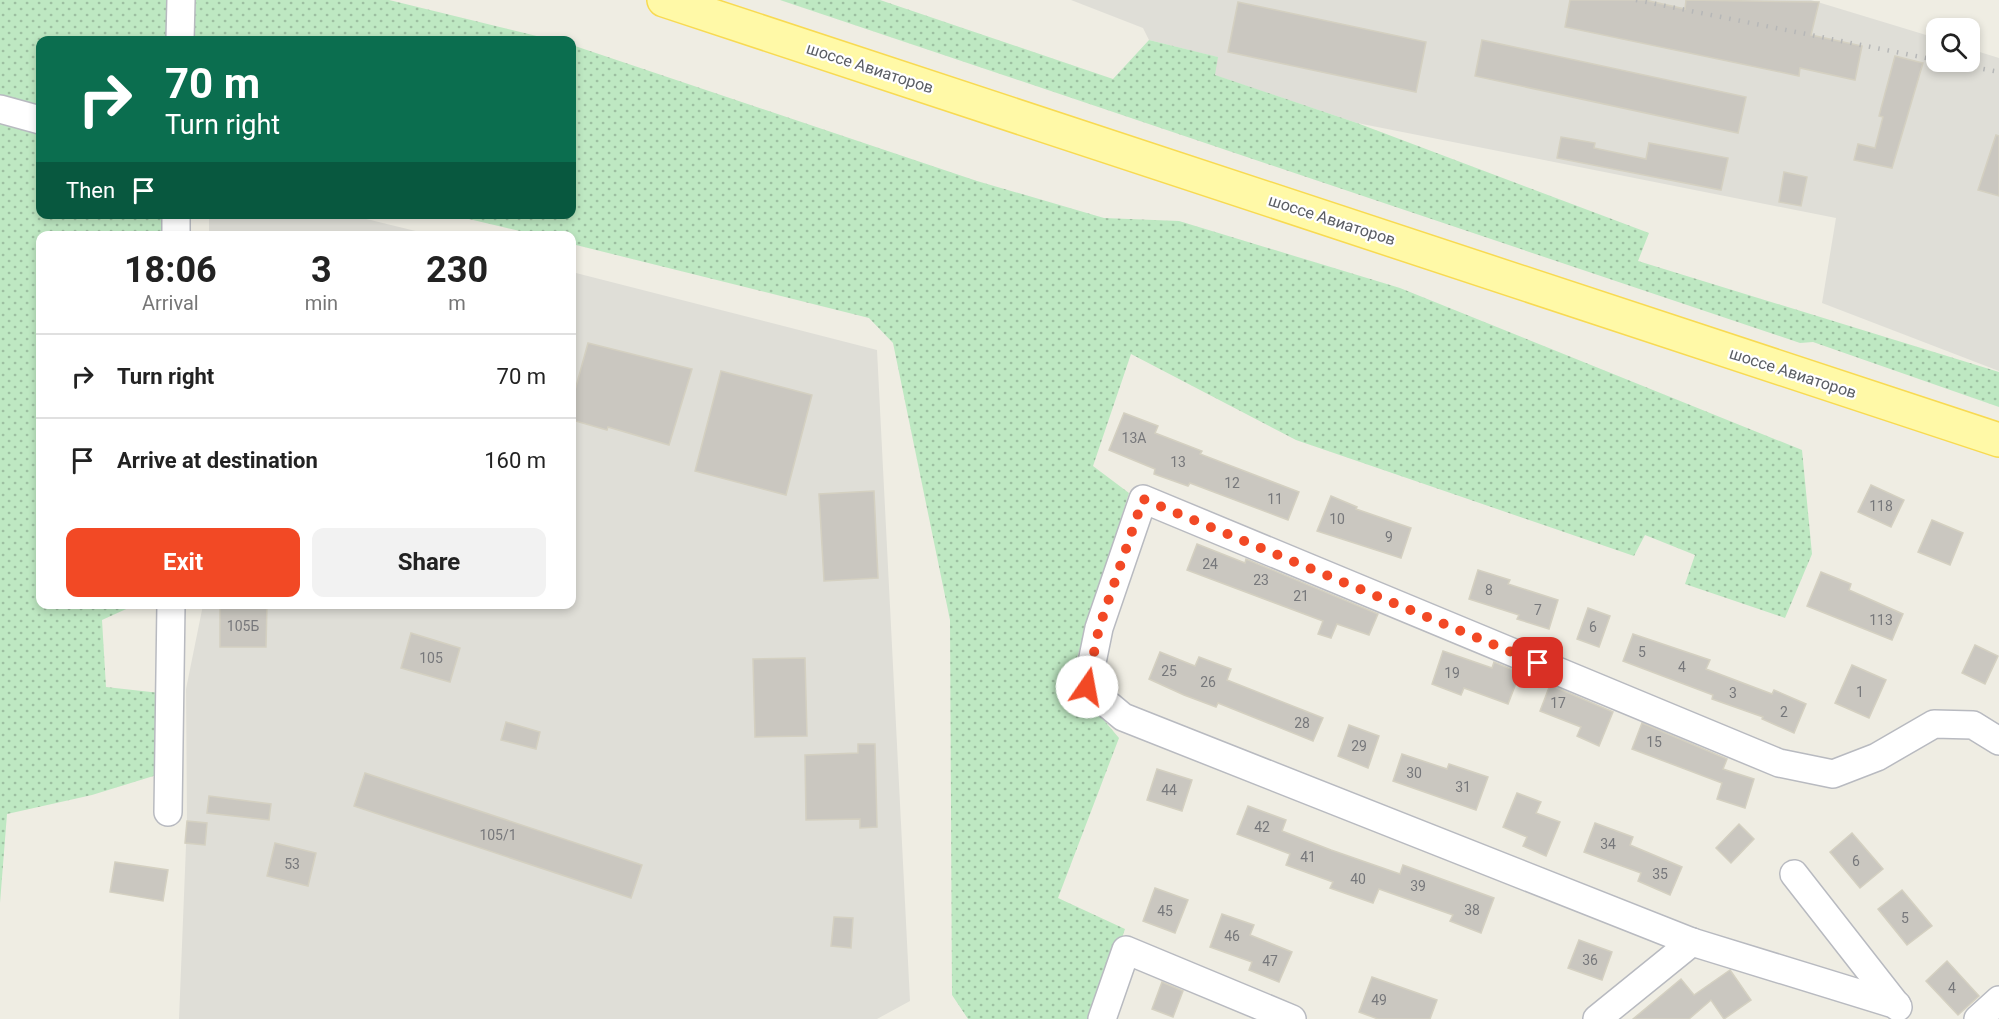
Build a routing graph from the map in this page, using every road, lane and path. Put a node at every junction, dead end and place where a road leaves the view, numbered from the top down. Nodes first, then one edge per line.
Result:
1 (181, 0) edge
2 (664, 0) edge
3 (724, 0) edge
4 (180, 36) edge
5 (0, 109) edge
6 (36, 119) edge
7 (1999, 422) edge
8 (1999, 441) edge
9 (171, 609) edge
10 (1999, 741) edge
11 (168, 812) dead end
12 (1794, 874) dead end
13 (1692, 942) junction
14 (1999, 1000) edge
15 (1903, 1012) edge
16 (1102, 1019) edge
17 (1292, 1019) edge
18 (1597, 1019) edge
19 (1978, 1019) edge

1 - 4 street
2 - 8 main road, шоссе Авиаторов
3 - 7 main road, шоссе Авиаторов
5 - 6 street
9 - 11 street
10 - 13 street
12 - 15 street
13 - 15 street
13 - 18 street
14 - 19 street
16 - 17 street

